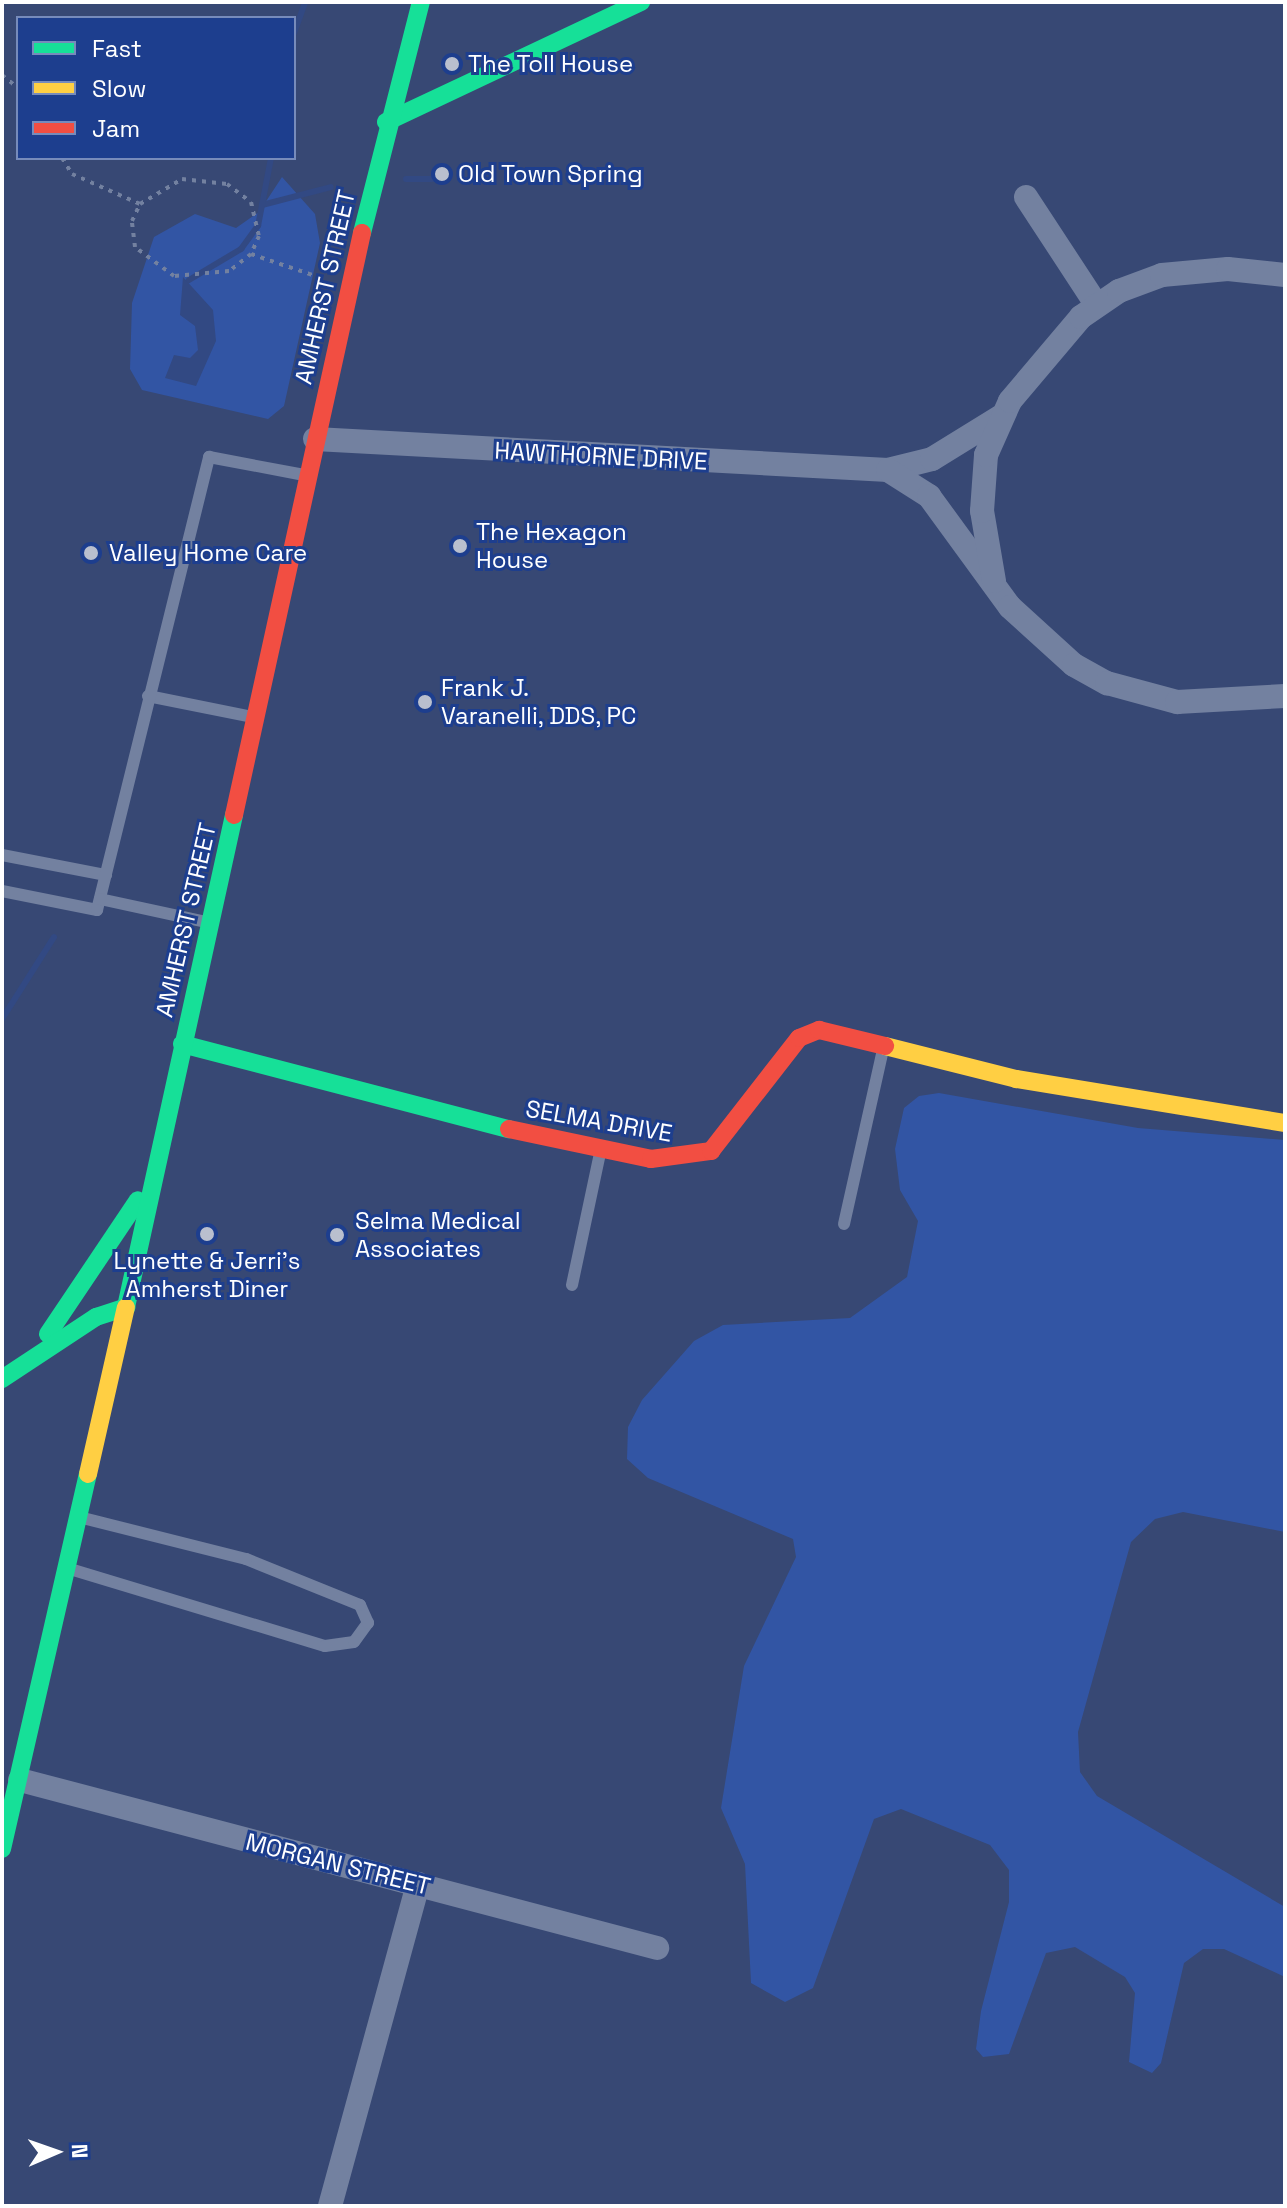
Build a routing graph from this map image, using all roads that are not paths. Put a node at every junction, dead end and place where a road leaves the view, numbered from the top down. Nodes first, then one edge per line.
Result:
1 (421, 2) edge
2 (641, 2) edge
3 (386, 122) junction
4 (1026, 197) dead end
5 (1285, 275) edge
6 (1096, 304) junction
7 (1000, 417) junction
8 (315, 439) junction
9 (888, 470) junction
10 (307, 475) junction
11 (994, 581) junction
12 (148, 696) junction
13 (1285, 696) edge
14 (255, 718) junction
15 (2, 855) edge
16 (106, 875) junction
17 (2, 891) edge
18 (98, 904) junction
19 (210, 923) junction
20 (884, 1042) junction
21 (182, 1044) junction
22 (1285, 1123) edge
23 (601, 1149) junction
24 (155, 1169) junction
25 (844, 1224) dead end
26 (572, 1285) dead end
27 (126, 1307) junction
28 (19, 1367) junction
29 (2, 1379) edge
30 (79, 1517) junction
31 (68, 1568) junction
32 (20, 1780) junction
33 (2, 1849) edge
34 (418, 1884) junction
35 (657, 1948) dead end
36 (330, 2206) edge

1 - 3 street, AMHERST STREET
2 - 3 street
3 - 8 street, AMHERST STREET
4 - 6 street
5 - 6 street, HAWTHORNE DRIVE
6 - 7 street, HAWTHORNE DRIVE
7 - 9 street, HAWTHORNE DRIVE
7 - 11 street, HAWTHORNE DRIVE
8 - 9 street, HAWTHORNE DRIVE
8 - 10 street, AMHERST STREET
9 - 11 street, HAWTHORNE DRIVE
10 - 12 lane
10 - 14 street, AMHERST STREET
11 - 13 street, HAWTHORNE DRIVE
12 - 14 lane
12 - 16 lane
14 - 19 street, AMHERST STREET
15 - 16 lane
16 - 18 lane
17 - 18 lane
18 - 19 lane
19 - 21 street, AMHERST STREET
20 - 22 street, SELMA DRIVE
20 - 23 street, SELMA DRIVE
20 - 25 lane
21 - 23 street, SELMA DRIVE
21 - 24 street, AMHERST STREET
23 - 26 lane
24 - 27 street, AMHERST STREET
24 - 28 street
27 - 28 street
27 - 30 street, AMHERST STREET
28 - 29 street
30 - 31 street, AMHERST STREET
30 - 31 lane
31 - 32 street, AMHERST STREET
32 - 33 street, AMHERST STREET
32 - 34 street, MORGAN STREET
34 - 35 street, MORGAN STREET
34 - 36 street

